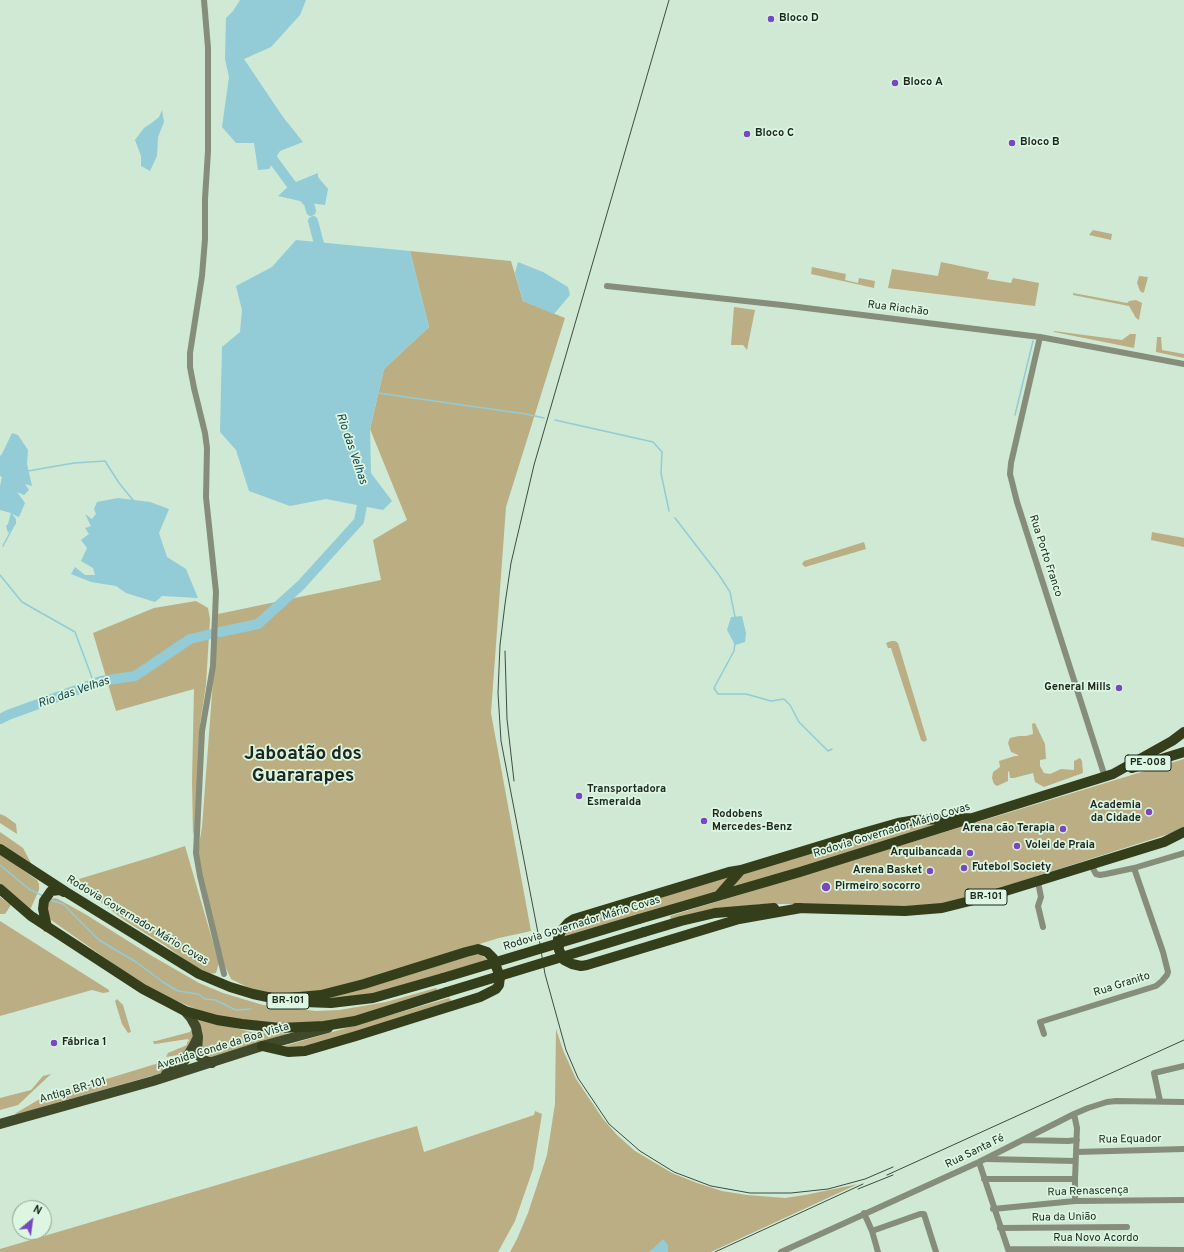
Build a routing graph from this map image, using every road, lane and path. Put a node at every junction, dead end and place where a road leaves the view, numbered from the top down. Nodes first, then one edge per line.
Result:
1 (204, 0) edge
2 (607, 286) dead end
3 (1040, 337) junction
4 (1184, 364) edge
5 (1184, 732) edge
6 (1184, 752) edge
7 (1109, 776) junction
8 (973, 818) junction
9 (1184, 832) edge
10 (1184, 837) edge
11 (1164, 842) junction
12 (0, 850) edge
13 (1184, 853) edge
14 (1091, 865) junction
15 (1134, 868) junction
16 (741, 870) junction
17 (1038, 882) junction
18 (0, 889) edge
19 (66, 892) junction
20 (719, 895) junction
21 (802, 908) junction
22 (47, 927) junction
23 (1043, 928) dead end
24 (224, 974) dead end
25 (277, 1000) junction
26 (185, 1011) junction
27 (345, 1023) junction
28 (1044, 1034) dead end
29 (198, 1037) junction
30 (262, 1046) junction
31 (212, 1063) junction
32 (1184, 1066) edge
33 (153, 1081) junction
34 (1160, 1101) junction
35 (1184, 1102) edge
36 (1074, 1114) junction
37 (0, 1124) edge
38 (1021, 1140) junction
39 (1077, 1140) junction
40 (1184, 1149) edge
41 (1076, 1152) junction
42 (981, 1161) junction
43 (1075, 1161) junction
44 (984, 1179) junction
45 (1075, 1179) junction
46 (1184, 1200) edge
47 (1076, 1201) junction
48 (993, 1209) junction
49 (864, 1214) junction
50 (1127, 1227) dead end
51 (1000, 1228) junction
52 (872, 1231) junction
53 (1184, 1250) edge
54 (1008, 1251) edge
55 (780, 1252) edge
56 (878, 1252) edge
57 (936, 1252) edge

1 - 24 street
2 - 3 street, Rua Riachão
3 - 4 street, Rua Riachão
3 - 7 street, Rua Porto Franco
5 - 7 highway, Rodovia Governador Mário Covas / BR-101
6 - 7 highway, PE-008
7 - 8 highway, Rodovia Governador Mário Covas / BR-101
8 - 16 highway
8 - 20 highway, Rodovia Governador Mário Covas / BR-101
9 - 11 highway, BR-101
10 - 11 highway
11 - 14 highway, BR-101
12 - 19 highway, Rodovia Governador Mário Covas / BR-101
13 - 15 street
14 - 15 street
14 - 17 highway, BR-101
15 - 28 street, Rua Granito
16 - 20 highway
16 - 21 highway
17 - 21 highway, BR-101
17 - 23 street
18 - 22 highway, BR-101
19 - 22 highway
19 - 25 highway, Rodovia Governador Mário Covas / BR-101
20 - 25 highway, Rodovia Governador Mário Covas / BR-101, bridge
21 - 27 highway, BR-101, bridge
22 - 26 highway, BR-101
25 - 30 highway
26 - 27 highway, BR-101
26 - 29 main road, Avenida Conde da Boa Vista / BR-101
27 - 30 main road, Avenida Conde da Boa Vista / BR-101
29 - 31 main road
29 - 33 main road, Avenida Conde da Boa Vista / BR-101
30 - 31 main road, Avenida Conde da Boa Vista / BR-101
31 - 33 main road, Avenida Conde da Boa Vista / BR-101
32 - 34 street
33 - 37 main road, Antiga BR-101 / BR-101
34 - 35 street, Rua Santa Fé
34 - 36 street, Rua Santa Fé
36 - 38 street, Rua Santa Fé
36 - 39 street
38 - 39 street
38 - 42 street, Rua Santa Fé
39 - 41 street
40 - 41 street, Rua Equador
41 - 43 street
42 - 43 street
42 - 44 street
42 - 49 street, Rua Santa Fé
43 - 45 street
44 - 45 street
44 - 48 street
45 - 47 street
46 - 47 street, Rua Renascença
47 - 48 street, Rua Renascença
48 - 51 street
49 - 52 street
49 - 55 street, Rua Santa Fé
50 - 51 street, Rua da União
51 - 54 street
52 - 56 street
52 - 57 street
53 - 54 street, Rua Novo Acordo

